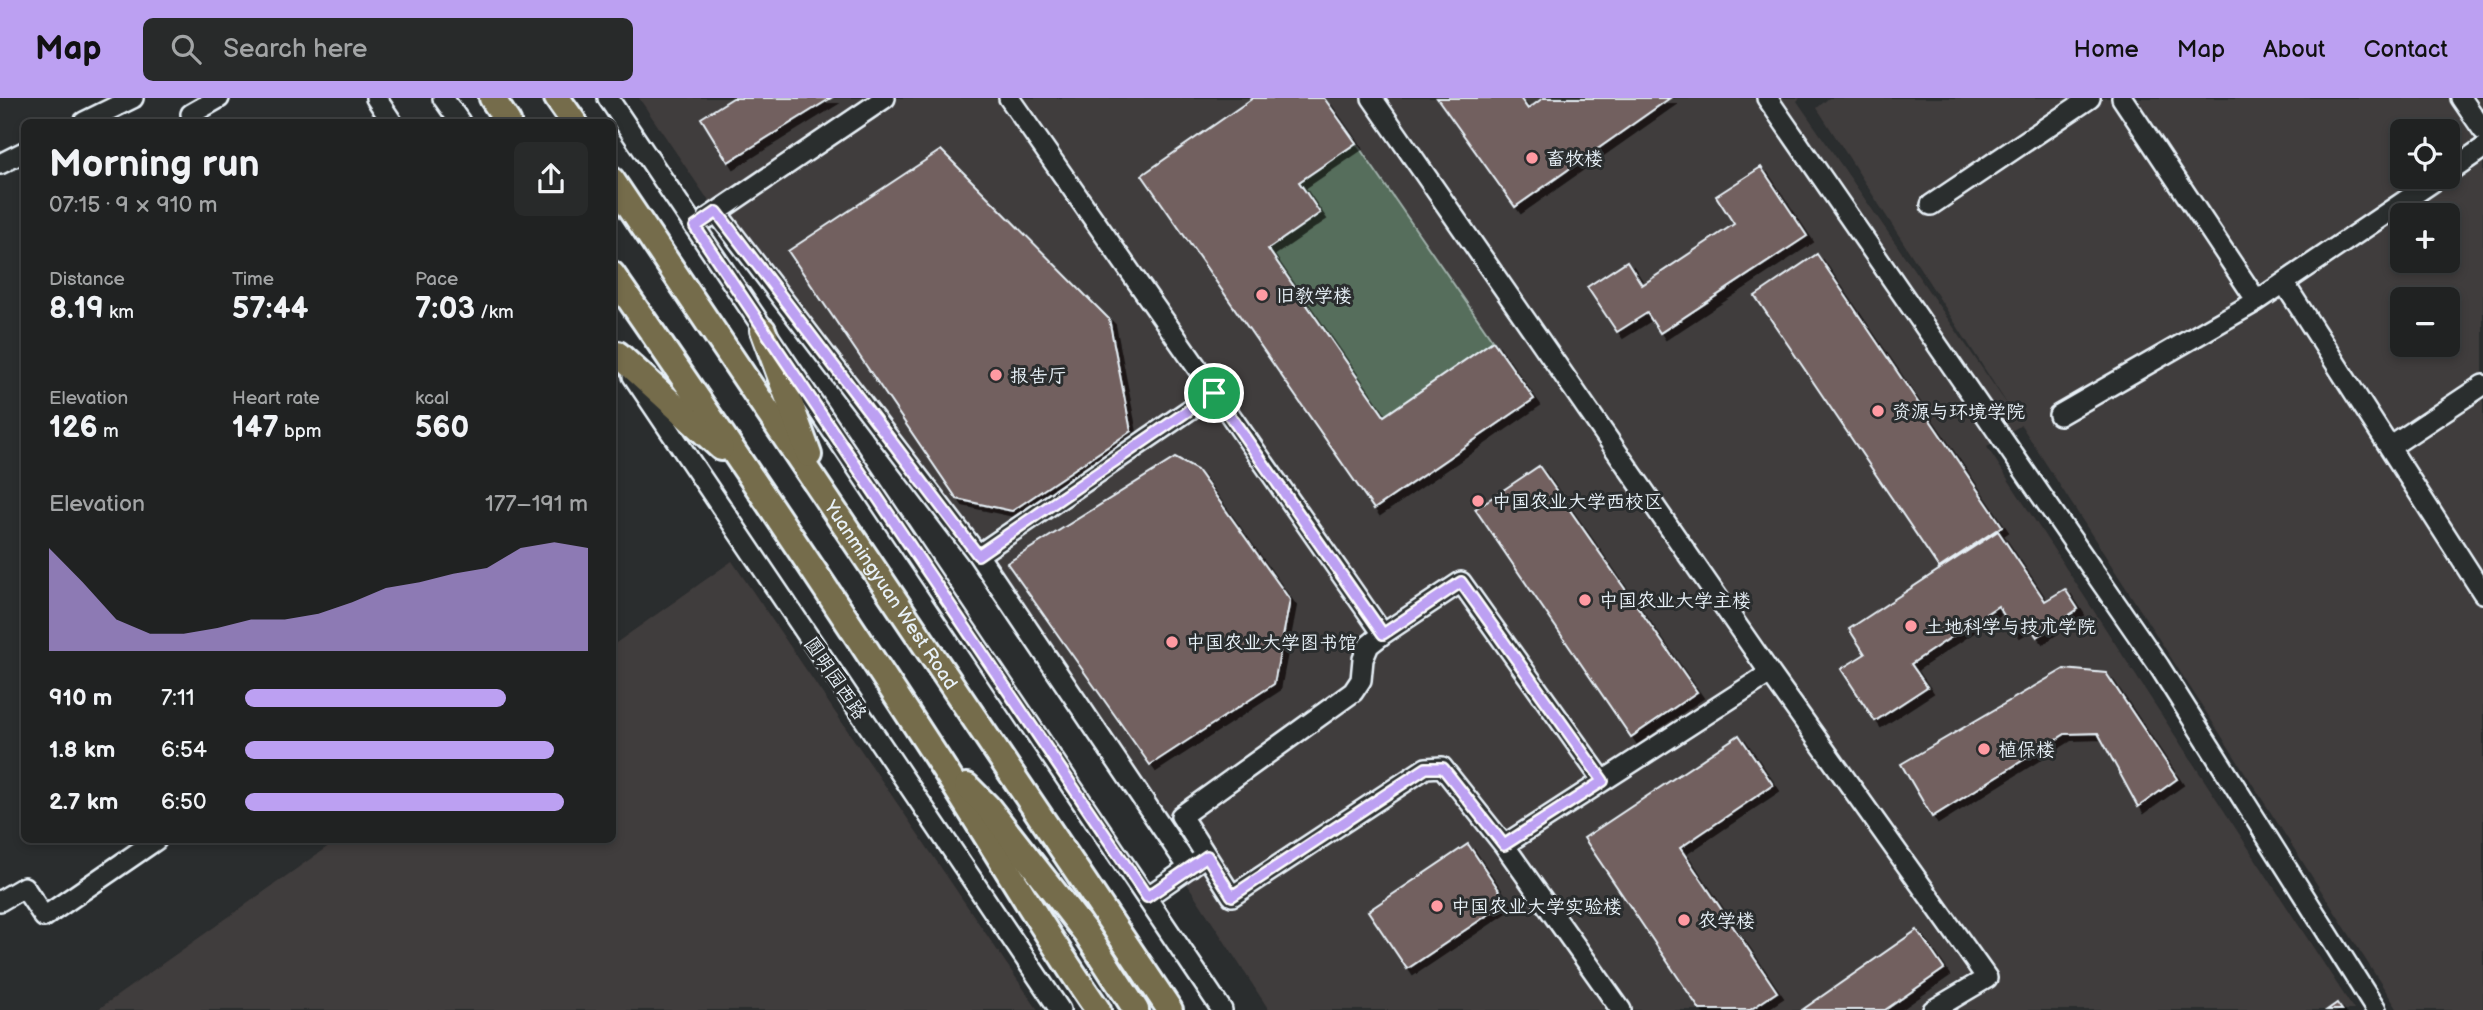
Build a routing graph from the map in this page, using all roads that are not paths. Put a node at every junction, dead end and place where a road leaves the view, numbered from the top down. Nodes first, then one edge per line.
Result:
1 (133, 98) edge
2 (219, 98) edge
3 (376, 98) edge
4 (443, 98) edge
5 (492, 98) edge
6 (557, 98) edge
7 (608, 98) edge
8 (885, 98) edge
9 (1009, 98) edge
10 (1372, 98) edge
11 (1767, 98) edge
12 (2090, 98) edge
13 (2122, 98) edge
14 (2461, 98) edge
15 (191, 114) dead end
16 (90, 119) edge
17 (390, 119) edge
18 (458, 119) edge
19 (506, 119) edge
20 (571, 119) edge
21 (2483, 130) edge
22 (2483, 149) edge
23 (21, 154) edge
24 (0, 164) edge
25 (2460, 164) edge
26 (616, 186) edge
27 (2422, 189) edge
28 (1931, 205) dead end
29 (717, 212) junction
30 (695, 227) junction
31 (616, 280) edge
32 (2284, 282) junction
33 (2257, 301) junction
34 (763, 330) junction
35 (616, 351) edge
36 (616, 351) edge
37 (2483, 385) edge
38 (1214, 393) junction
39 (2059, 415) dead end
40 (2390, 447) junction
41 (752, 477) junction
42 (820, 485) junction
43 (978, 555) junction
44 (2483, 593) edge
45 (1383, 634) junction
46 (1770, 673) junction
47 (936, 756) junction
48 (1603, 781) junction
49 (152, 843) edge
50 (1504, 845) junction
51 (1207, 856) junction
52 (1189, 868) junction
53 (1147, 897) junction
54 (0, 901) edge
55 (1060, 1010) edge
56 (1098, 1010) edge
57 (1136, 1010) edge
58 (1170, 1010) edge
59 (1222, 1010) edge
60 (1621, 1010) edge
61 (1933, 1010) edge
62 (2376, 1010) edge

1 - 16 street
2 - 15 street
3 - 17 street
4 - 18 street
5 - 19 main road
6 - 20 main road
7 - 30 street
8 - 29 street
9 - 38 street
10 - 46 street
11 - 62 street
12 - 28 street
13 - 33 street
14 - 21 street
22 - 25 street
23 - 24 street
26 - 42 main road, Yuanmingyuan West Road
27 - 32 street
29 - 30 street
29 - 43 street
30 - 34 street
31 - 41 main road
32 - 33 street
32 - 40 street
33 - 39 street
34 - 42 main road
34 - 53 street
35 - 41 main road
36 - 55 street, 圆明园西路
37 - 40 street
38 - 43 street
38 - 45 street
40 - 44 street
41 - 47 main road
42 - 58 main road, Yuanmingyuan West Road
43 - 52 street
45 - 48 street
45 - 51 street
46 - 48 street
46 - 61 street
47 - 56 main road
47 - 57 main road
48 - 50 street
49 - 54 street
50 - 51 street
50 - 60 street
51 - 52 street
52 - 53 street
53 - 59 street

